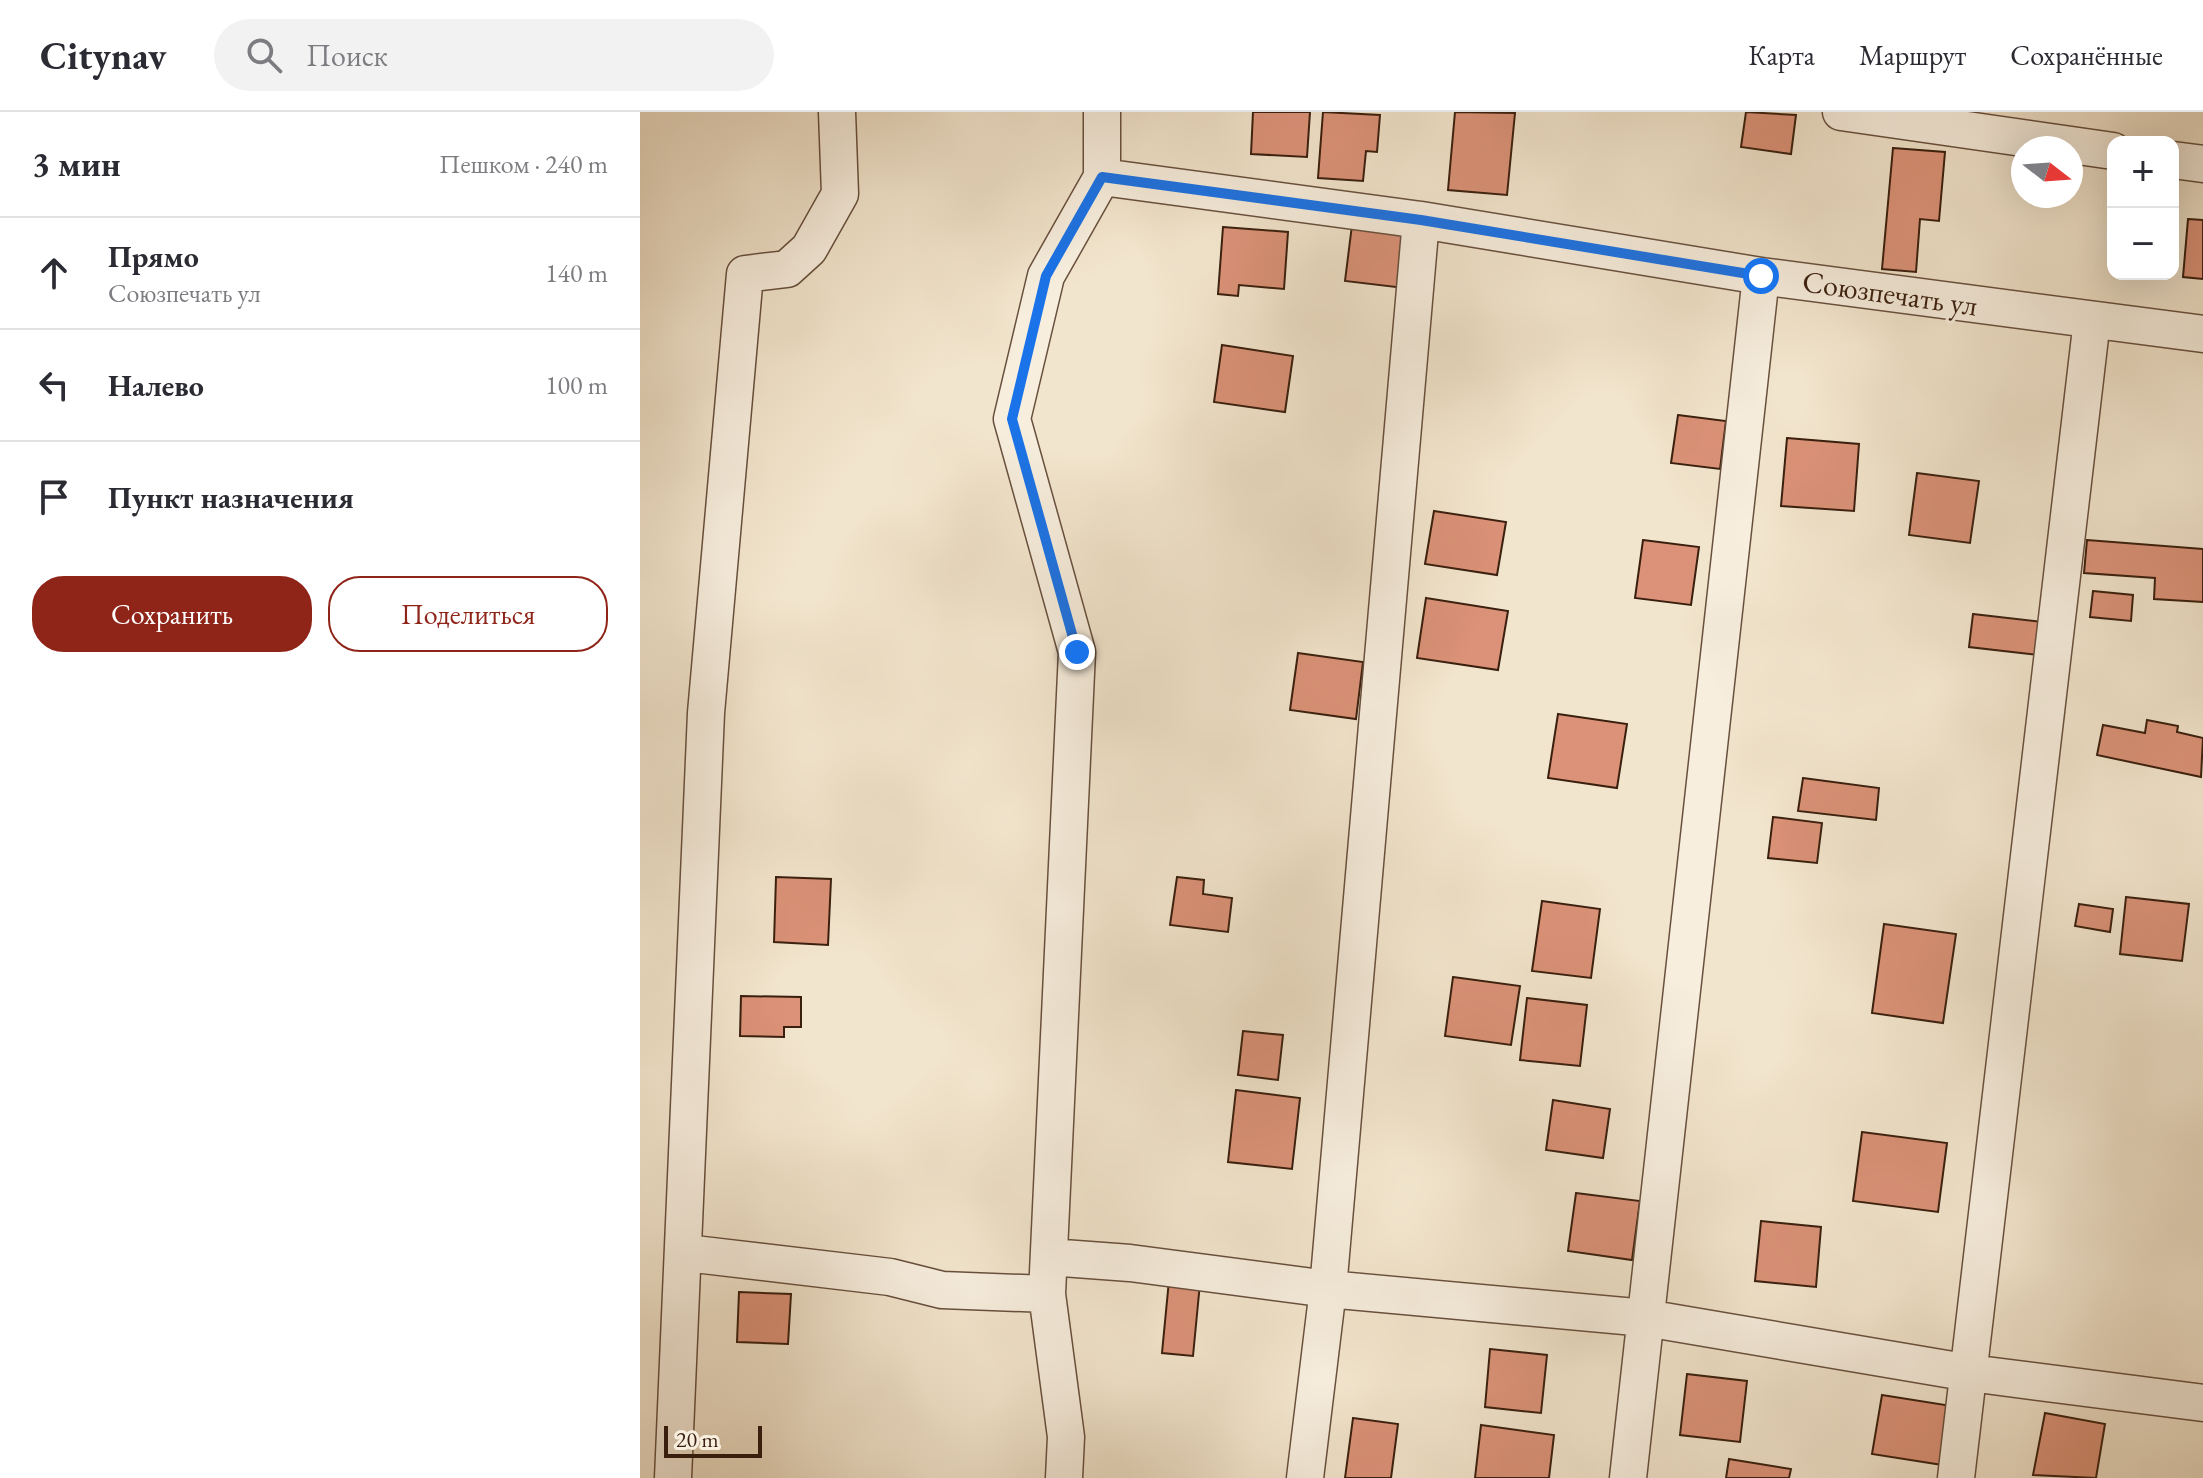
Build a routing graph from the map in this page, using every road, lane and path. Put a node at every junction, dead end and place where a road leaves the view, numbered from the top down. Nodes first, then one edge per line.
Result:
1 (837, 112) edge
2 (1102, 112) edge
3 (1841, 112) edge
4 (2069, 128) edge
5 (2107, 148) edge
6 (2179, 161) edge
7 (2203, 164) edge
8 (1102, 177) junction
9 (1421, 220) junction
10 (1761, 276) junction
11 (2092, 320) junction
12 (2203, 334) edge
13 (686, 1253) junction
14 (1049, 1257) junction
15 (1328, 1289) junction
16 (1047, 1294) junction
17 (1646, 1318) junction
18 (1970, 1373) junction
19 (2203, 1403) edge
20 (673, 1478) edge
21 (1064, 1478) edge
22 (1305, 1478) edge
23 (1628, 1478) edge
24 (1956, 1478) edge

1 - 13 street
2 - 8 street
3 - 4 street
4 - 5 street
6 - 7 street
8 - 9 street, Союзпечать ул
8 - 14 street
9 - 10 street, Союзпечать ул
9 - 15 street
10 - 11 street, Союзпечать ул
10 - 17 street
11 - 12 street, Союзпечать ул
11 - 18 street
13 - 16 street
13 - 20 street
14 - 15 street
14 - 16 street
15 - 17 street
15 - 22 street
16 - 21 street
17 - 18 street
17 - 23 street
18 - 19 street
18 - 24 street

